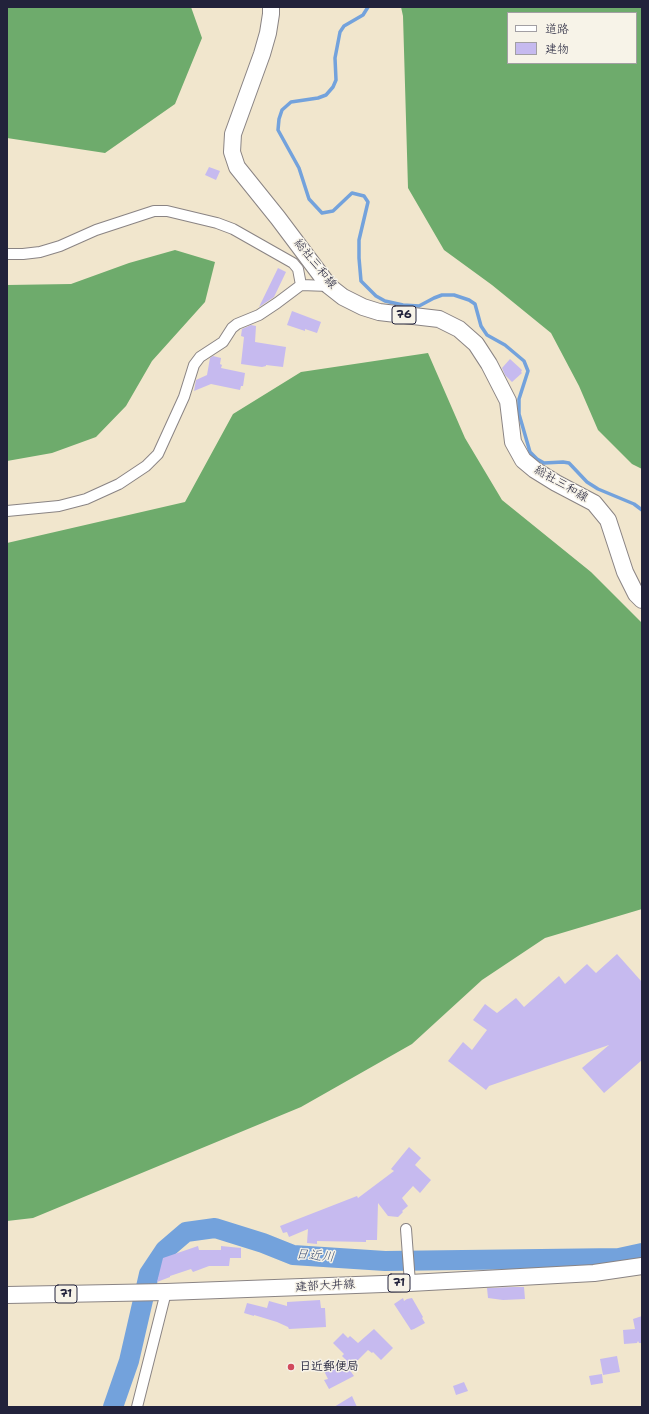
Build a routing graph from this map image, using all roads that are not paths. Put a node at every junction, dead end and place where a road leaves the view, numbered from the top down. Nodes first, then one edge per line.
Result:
1 (271, 7) edge
2 (7, 254) edge
3 (301, 285) junction
4 (329, 286) junction
5 (7, 511) edge
6 (642, 600) edge
7 (406, 1229) dead end
8 (642, 1266) edge
9 (409, 1280) junction
10 (161, 1292) junction
11 (7, 1295) edge
12 (137, 1407) edge

1 - 4 main road, 総社三和線 / 76
2 - 3 street
3 - 4 street
3 - 5 street
4 - 6 main road, 総社三和線 / 76
7 - 9 street
8 - 9 main road, 建部大井線 / 71
9 - 10 main road, 建部大井線 / 71
10 - 11 main road, 建部大井線 / 71
10 - 12 street

